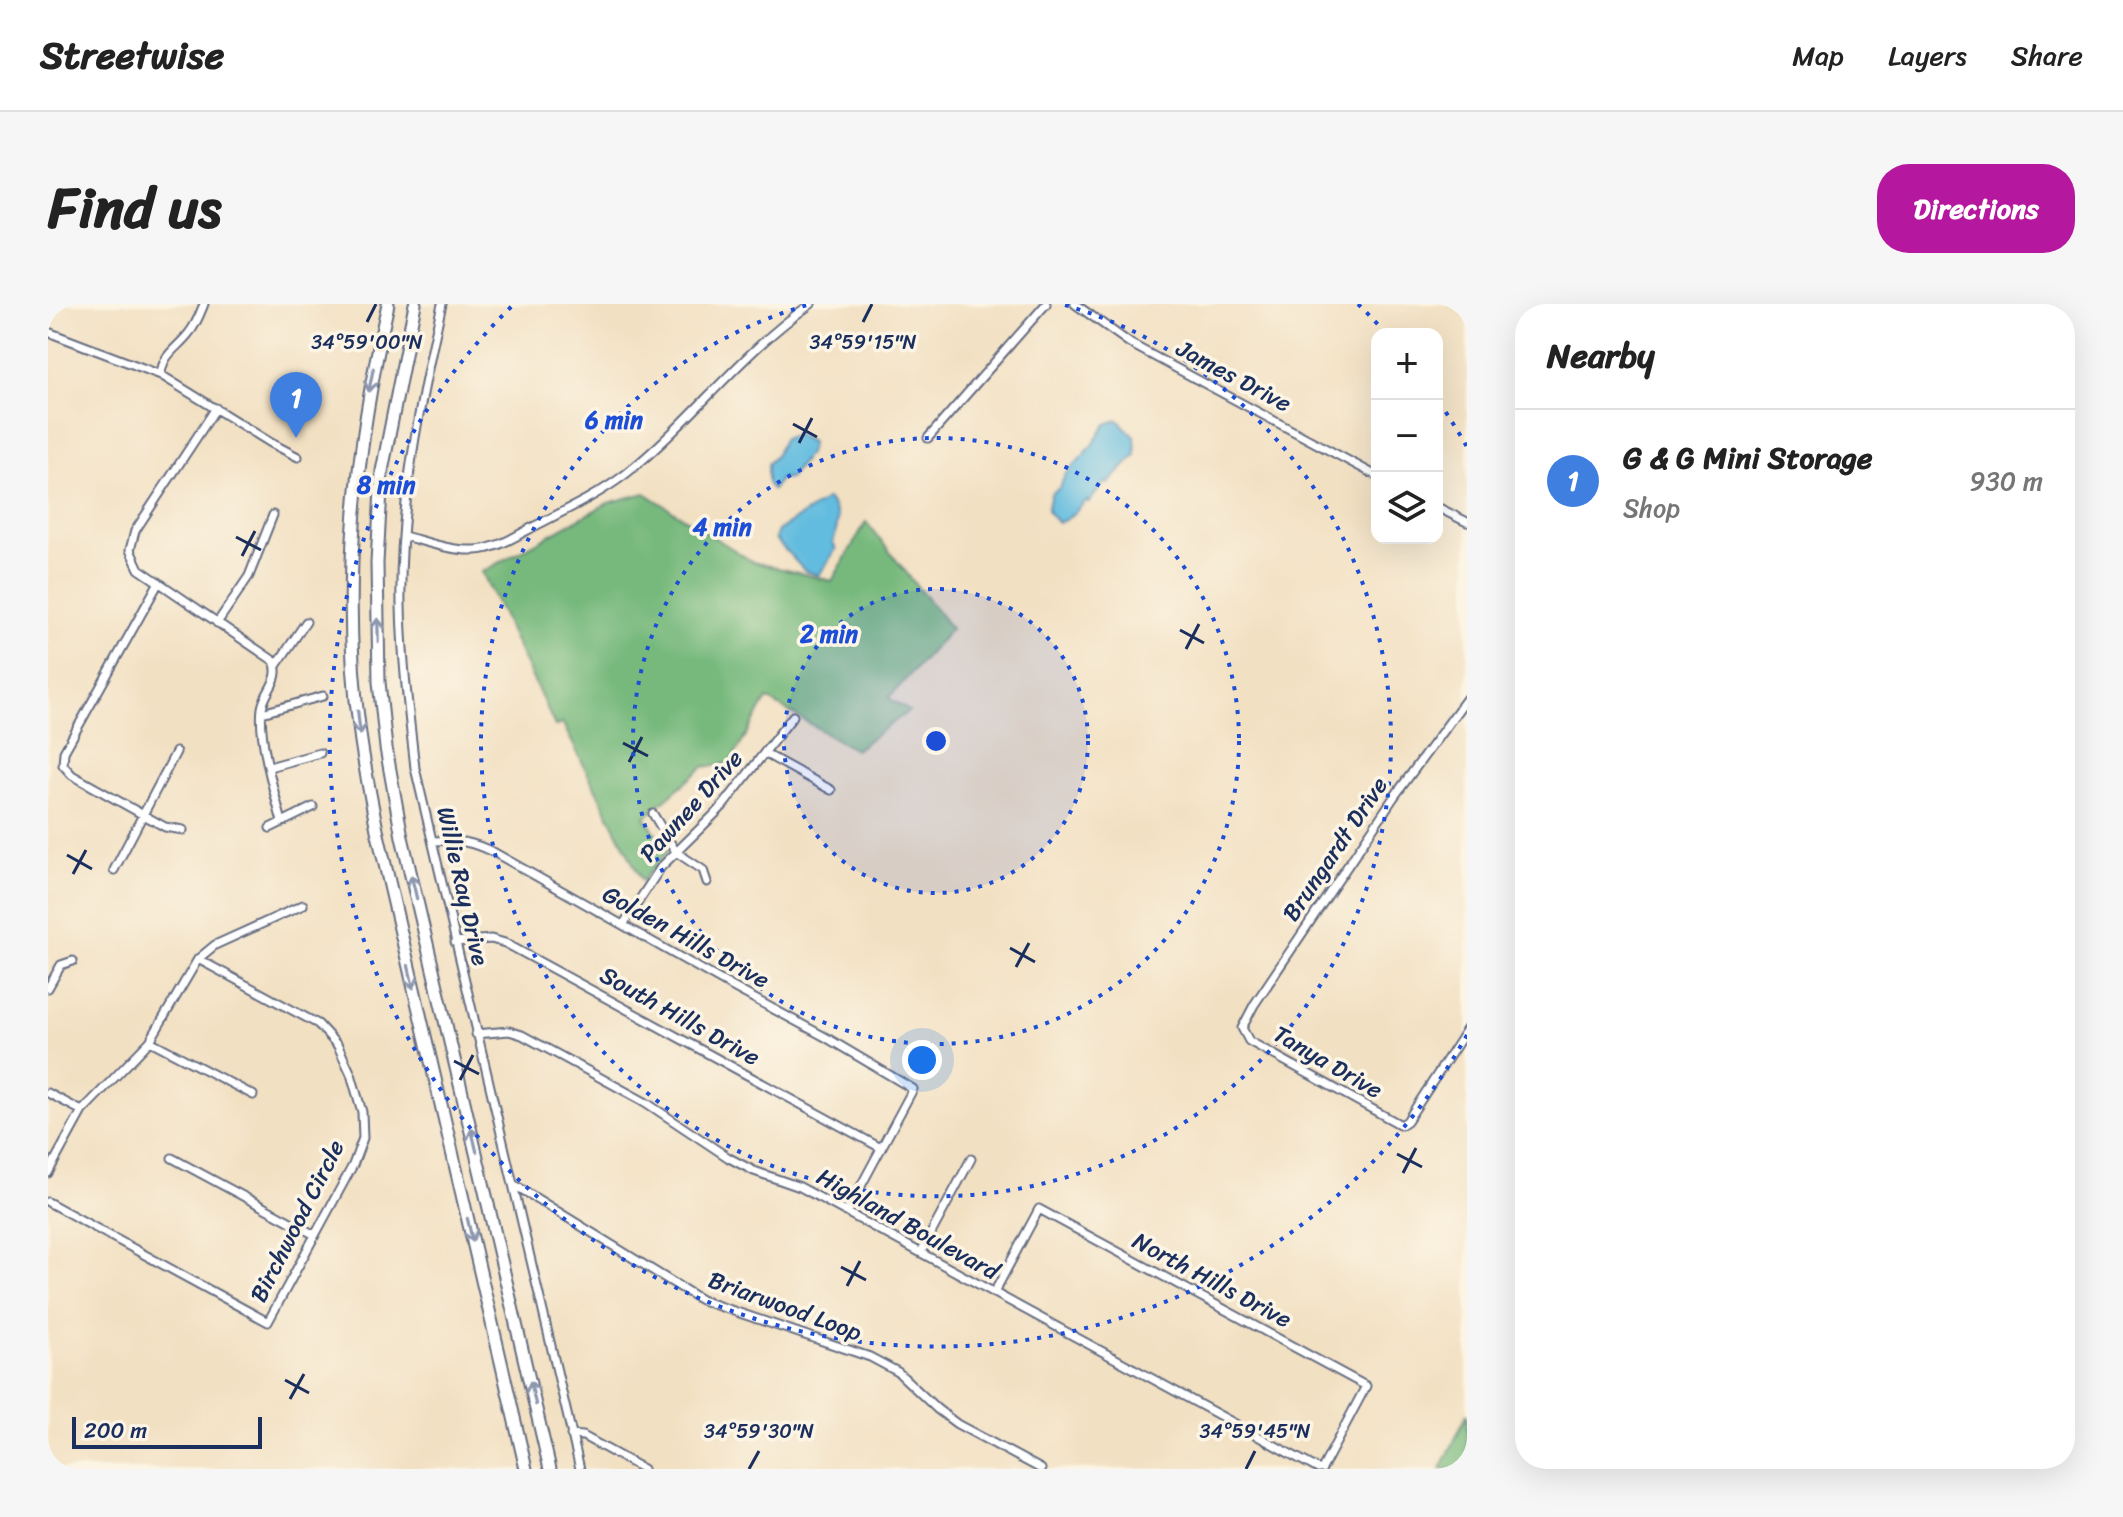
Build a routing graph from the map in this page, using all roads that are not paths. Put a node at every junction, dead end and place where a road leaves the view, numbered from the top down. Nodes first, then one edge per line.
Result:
1 (204, 304) edge
2 (388, 304) edge
3 (415, 304) edge
4 (442, 304) edge
5 (811, 304) edge
6 (1046, 304) edge
7 (1075, 304) edge
8 (48, 332) edge
9 (161, 375) junction
10 (216, 408) junction
11 (928, 438) dead end
12 (298, 457) dead end
13 (1371, 473) edge
14 (1443, 510) edge
15 (273, 515) dead end
16 (1467, 522) edge
17 (404, 536) junction
18 (159, 582) junction
19 (306, 622) dead end
20 (217, 623) junction
21 (276, 666) junction
22 (323, 696) dead end
23 (1467, 698) edge
24 (262, 713) junction
25 (793, 716) dead end
26 (176, 752) dead end
27 (320, 753) dead end
28 (764, 753) junction
29 (269, 767) junction
30 (831, 790) dead end
31 (313, 807) dead end
32 (653, 814) dead end
33 (144, 815) junction
34 (282, 822) junction
35 (270, 828) dead end
36 (183, 830) dead end
37 (433, 841) junction
38 (676, 852) junction
39 (114, 870) dead end
40 (707, 882) dead end
41 (303, 905) dead end
42 (623, 925) junction
43 (455, 942) junction
44 (198, 959) junction
45 (73, 961) dead end
46 (48, 988) edge
47 (1242, 1028) joint
48 (476, 1034) junction
49 (1466, 1034) edge
50 (150, 1041) junction
51 (48, 1093) edge
52 (253, 1095) dead end
53 (82, 1111) junction
54 (881, 1148) junction
55 (172, 1158) dead end
56 (971, 1159) dead end
57 (48, 1173) edge
58 (513, 1184) junction
59 (48, 1202) edge
60 (847, 1212) junction
61 (315, 1235) junction
62 (921, 1252) junction
63 (994, 1293) junction
64 (571, 1435) junction
65 (526, 1469) edge
66 (550, 1469) edge
67 (580, 1469) edge
68 (643, 1469) edge
69 (1041, 1469) edge
70 (1320, 1469) edge

1 - 9 street
2 -> 65 highway
66 -> 3 highway
4 - 17 street, Willie Ray Drive
5 - 17 street
6 - 11 street
7 - 13 street, James Drive
8 - 9 street
9 - 10 street
10 - 12 street
10 - 18 street
14 - 16 street
15 - 20 street
17 - 37 street, Willie Ray Drive
18 - 20 street
18 - 33 street
19 - 21 street
20 - 21 street
21 - 24 street
22 - 24 street
23 - 47 street, Brungardt Drive
24 - 29 street
25 - 28 street, Pawnee Drive
26 - 33 street
27 - 29 street
28 - 30 street
28 - 38 street, Pawnee Drive
29 - 34 street
31 - 34 street
32 - 38 street
33 - 36 street
33 - 39 street
34 - 35 street
37 - 42 street, Golden Hills Drive
37 - 43 street, Willie Ray Drive
38 - 40 street
38 - 42 street, Pawnee Drive
41 - 44 street
42 - 54 street, Golden Hills Drive
43 - 48 street, Willie Ray Drive
43 - 54 street, South Hills Drive
44 - 50 street
44 - 61 street, Birchwood Circle
45 - 46 street
47 - 49 street, Tanya Drive
48 - 58 street, Willie Ray Drive
48 - 60 street, Highland Boulevard
50 - 52 street
50 - 53 street
51 - 53 street
53 - 57 street
54 - 60 street
55 - 61 street
56 - 62 street
58 - 64 street, Willie Ray Drive
58 - 69 street, Briarwood Loop
59 - 61 street, Birchwood Circle
60 - 62 street, Highland Boulevard
62 - 63 street, Highland Boulevard
63 - 70 street, Highland Boulevard
63 - 70 street, North Hills Drive
64 - 67 street, Willie Ray Drive
64 - 68 street

